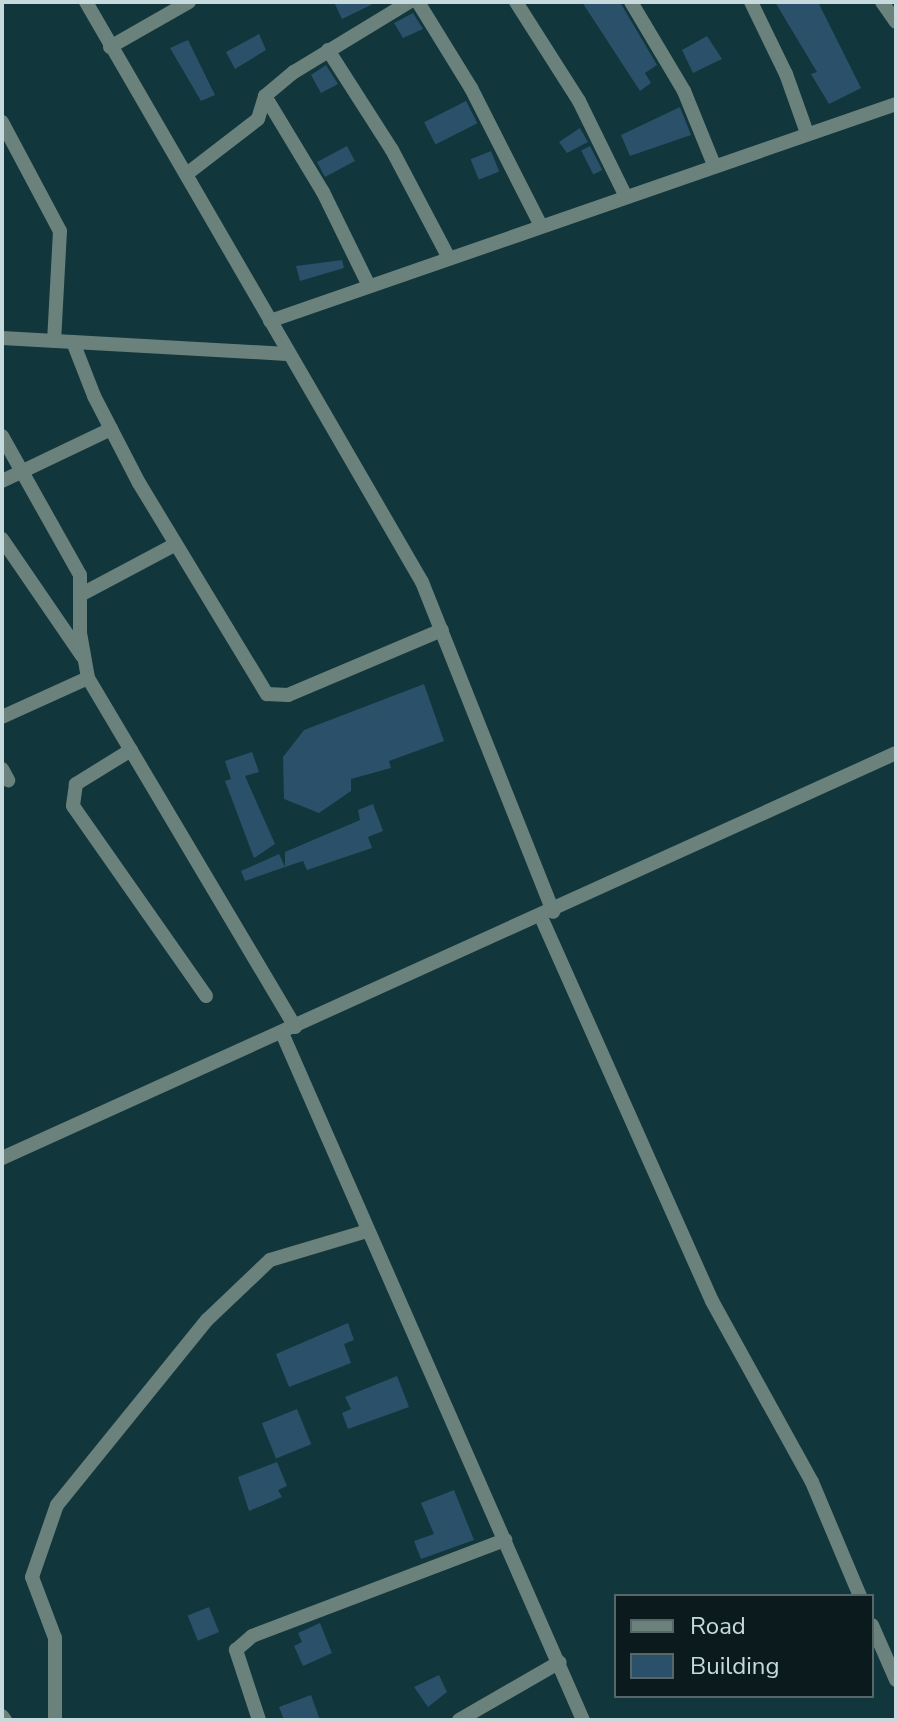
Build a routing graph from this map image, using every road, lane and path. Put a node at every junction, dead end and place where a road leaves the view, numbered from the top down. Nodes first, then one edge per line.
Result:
1 (86, 2) edge
2 (189, 2) edge
3 (409, 2) edge
4 (418, 2) edge
5 (516, 2) edge
6 (631, 2) edge
7 (751, 2) edge
8 (882, 2) edge
9 (896, 22) edge
10 (110, 47) junction
11 (328, 50) junction
12 (265, 96) junction
13 (896, 104) edge
14 (2, 122) edge
15 (807, 133) junction
16 (714, 165) junction
17 (188, 173) junction
18 (625, 195) junction
19 (540, 224) junction
20 (448, 256) junction
21 (369, 286) junction
22 (270, 321) junction
23 (2, 338) edge
24 (54, 341) junction
25 (73, 342) junction
26 (287, 354) junction
27 (111, 429) junction
28 (2, 436) edge
29 (23, 471) junction
30 (2, 481) edge
31 (2, 539) edge
32 (176, 544) junction
33 (82, 594) junction
34 (442, 630) junction
35 (82, 656) junction
36 (88, 678) junction
37 (2, 717) edge
38 (131, 750) junction
39 (896, 753) edge
40 (547, 914) junction
41 (206, 996) dead end
42 (288, 1030) junction
43 (2, 1158) edge
44 (367, 1231) junction
45 (505, 1540) junction
46 (859, 1594) edge
47 (874, 1630) edge
48 (560, 1662) junction
49 (896, 1680) edge
50 (55, 1720) edge
51 (259, 1720) edge
52 (459, 1720) edge
53 (583, 1720) edge

1 - 10 street
2 - 10 street
3 - 11 street
4 - 19 street
5 - 18 street
6 - 16 street
7 - 15 street
8 - 9 street
10 - 17 street
11 - 12 street
11 - 20 street
12 - 17 street
12 - 21 street
13 - 15 street
14 - 24 street
15 - 16 street
16 - 18 street
17 - 22 street
18 - 19 street
19 - 20 street
20 - 21 street
21 - 22 street
22 - 26 street
23 - 24 street
24 - 25 street
25 - 26 street
25 - 27 street
26 - 34 street
27 - 29 street
27 - 32 street
28 - 29 street
29 - 30 street
29 - 33 street
31 - 35 street
32 - 33 street
32 - 34 street
33 - 35 street
34 - 40 street
35 - 36 street
36 - 37 street
36 - 38 street
38 - 41 street
38 - 42 street
39 - 40 street
40 - 42 street
40 - 46 street
42 - 43 street
42 - 44 street
44 - 45 street
44 - 50 street
45 - 48 street
45 - 51 street
47 - 49 street
48 - 52 street
48 - 53 street

